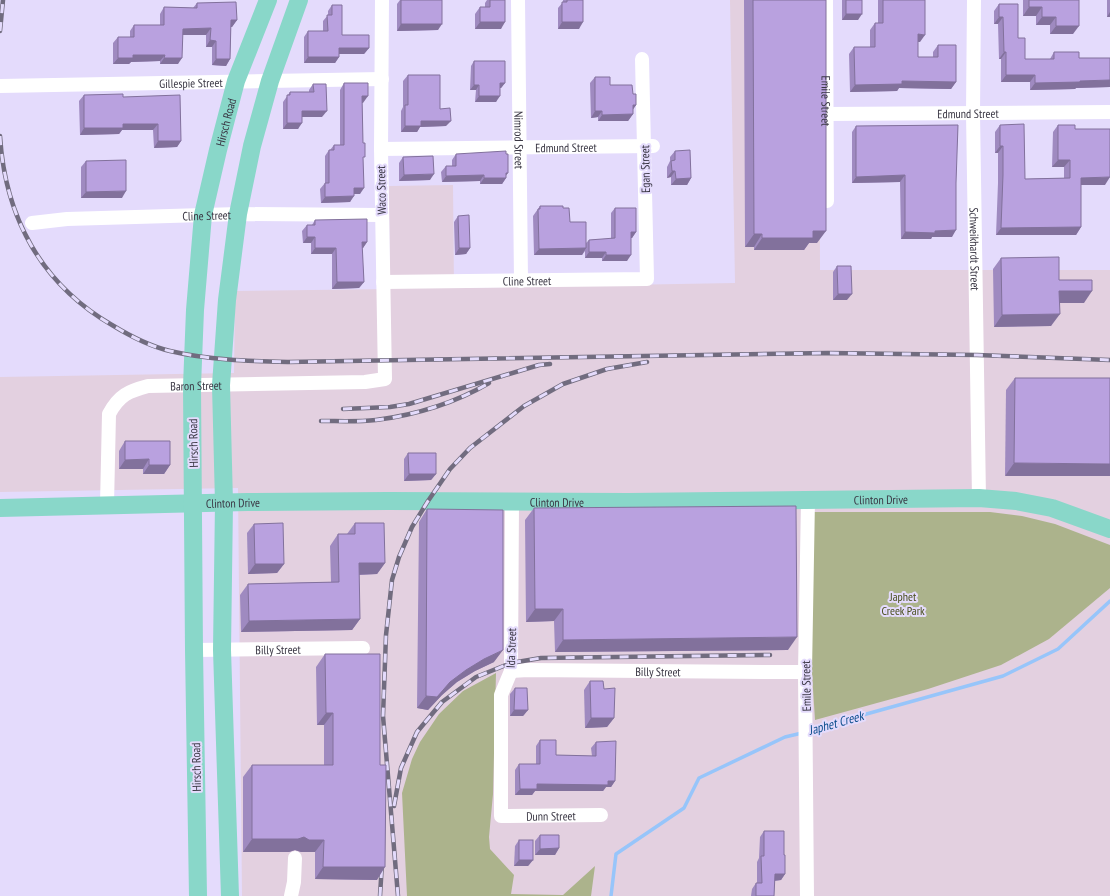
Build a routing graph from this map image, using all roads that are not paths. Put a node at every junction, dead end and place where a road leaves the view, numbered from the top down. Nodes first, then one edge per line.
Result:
1 (268, 0) edge
2 (299, 0) edge
3 (382, 0) edge
4 (518, 0) edge
5 (826, 0) edge
6 (974, 0) edge
7 (642, 59) dead end
8 (382, 79) junction
9 (270, 80) junction
10 (236, 81) junction
11 (0, 86) edge
12 (1110, 112) edge
13 (973, 113) junction
14 (827, 114) junction
15 (649, 146) junction
16 (520, 147) junction
17 (381, 149) junction
18 (827, 201) edge
19 (238, 214) junction
20 (382, 214) junction
21 (203, 215) junction
22 (32, 223) dead end
23 (647, 279) joint
24 (521, 281) junction
25 (383, 282) junction
26 (385, 379) joint
27 (221, 385) junction
28 (192, 386) junction
29 (979, 498) junction
30 (808, 499) junction
31 (224, 502) junction
32 (512, 502) junction
33 (194, 503) junction
34 (107, 505) junction
35 (0, 508) edge
36 (1110, 529) edge
37 (363, 648) dead end
38 (194, 650) junction
39 (222, 650) junction
40 (511, 671) junction
41 (806, 677) junction
42 (601, 815) dead end
43 (501, 816) joint
44 (295, 858) dead end
45 (198, 896) edge
46 (230, 896) edge
47 (292, 896) edge
48 (807, 896) edge

1 - 10 main road, Hirsch Road
2 - 9 main road
3 - 8 street, Waco Street
4 - 16 street, Nimrod Street
5 - 14 street, Emile Street
6 - 13 street, Schweikhardt Street
7 - 15 street, Egan Street
8 - 9 street, Gillespie Street
8 - 17 street, Waco Street
9 - 10 street, Gillespie Street
9 - 19 main road
10 - 11 street, Gillespie Street
10 - 21 main road, Hirsch Road
12 - 13 street, Edmund Street
13 - 14 street, Edmund Street
13 - 29 street, Schweikhardt Street
14 - 18 street, Emile Street
15 - 16 street, Edmund Street
15 - 23 street, Egan Street
16 - 17 street, Edmund Street
16 - 24 street, Nimrod Street
17 - 20 street, Waco Street
19 - 20 street, Cline Street
19 - 21 street, Cline Street
19 - 27 main road
20 - 25 street, Waco Street
21 - 22 street, Cline Street
21 - 28 main road, Hirsch Road
23 - 24 street, Cline Street
24 - 25 street, Cline Street
25 - 26 street, Waco Street
26 - 27 street, Baron Street
27 - 28 street, Baron Street
27 - 31 main road
28 - 33 main road, Hirsch Road
28 - 34 street, Baron Street
29 - 30 main road, Clinton Drive
29 - 36 main road, Clinton Drive
30 - 32 main road, Clinton Drive
30 - 41 street, Emile Street
31 - 32 main road, Clinton Drive
31 - 33 main road, Clinton Drive
31 - 39 main road
32 - 40 street, Ida Street
33 - 34 main road, Clinton Drive
33 - 38 main road, Hirsch Road
34 - 35 main road, Clinton Drive
37 - 39 street, Billy Street
38 - 39 street, Billy Street
38 - 45 main road, Hirsch Road
39 - 46 main road
40 - 41 street, Billy Street
40 - 43 street, Ida Street
41 - 48 street, Emile Street
42 - 43 street, Dunn Street
44 - 47 street

